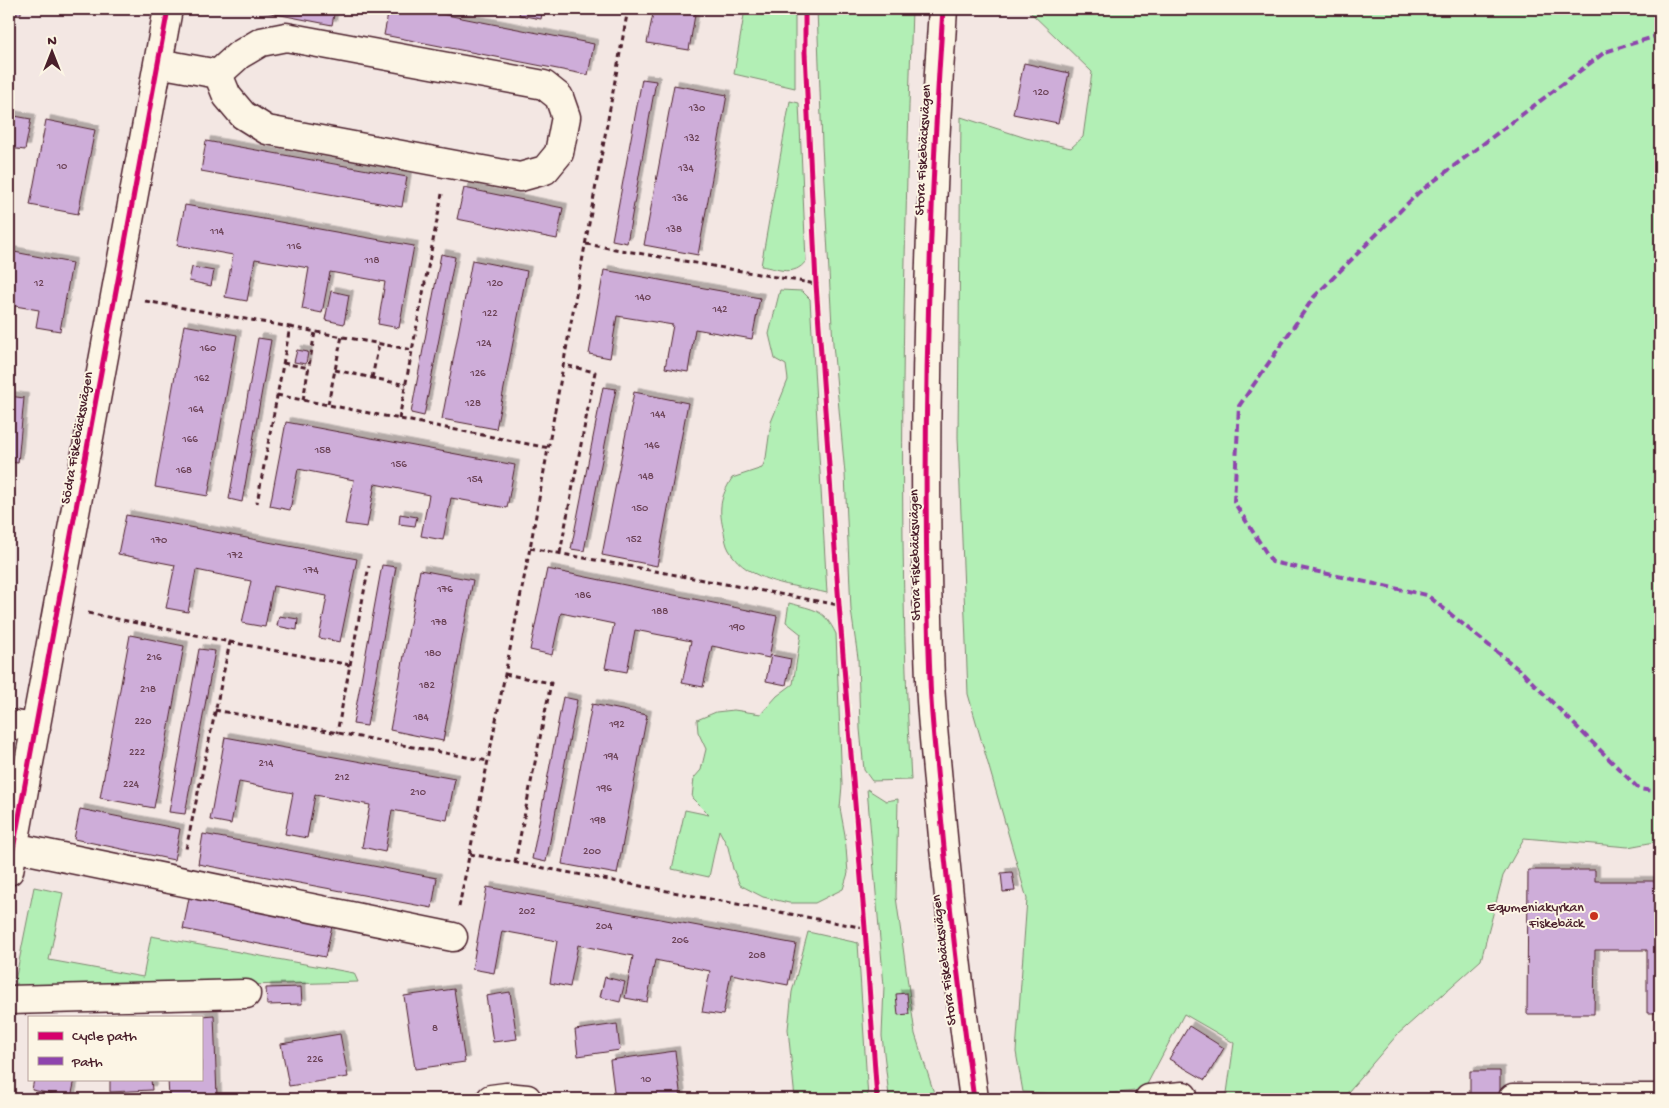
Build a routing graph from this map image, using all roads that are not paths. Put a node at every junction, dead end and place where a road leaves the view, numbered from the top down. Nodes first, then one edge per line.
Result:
1 (168, 9) edge
2 (943, 9) edge
3 (158, 63) junction
4 (218, 74) junction
5 (9, 724) edge
6 (36, 728) junction
7 (11, 859) edge
8 (453, 937) road end
9 (246, 994) dead end
10 (9, 1000) edge
11 (1183, 1096) dead end
12 (1513, 1098) dead end
13 (1660, 1098) edge
14 (491, 1099) edge
15 (527, 1099) edge
16 (974, 1099) edge
17 (1149, 1099) edge

1 - 3 street, Södra Fiskebäcksvägen
2 - 16 street, Stora Fiskebäcksvägen
3 - 4 street
3 - 6 street, Södra Fiskebäcksvägen
4 - 4 street
5 - 6 street
6 - 7 street, Södra Fiskebäcksvägen
7 - 8 street
9 - 10 street
11 - 17 street
12 - 13 street
14 - 15 street

